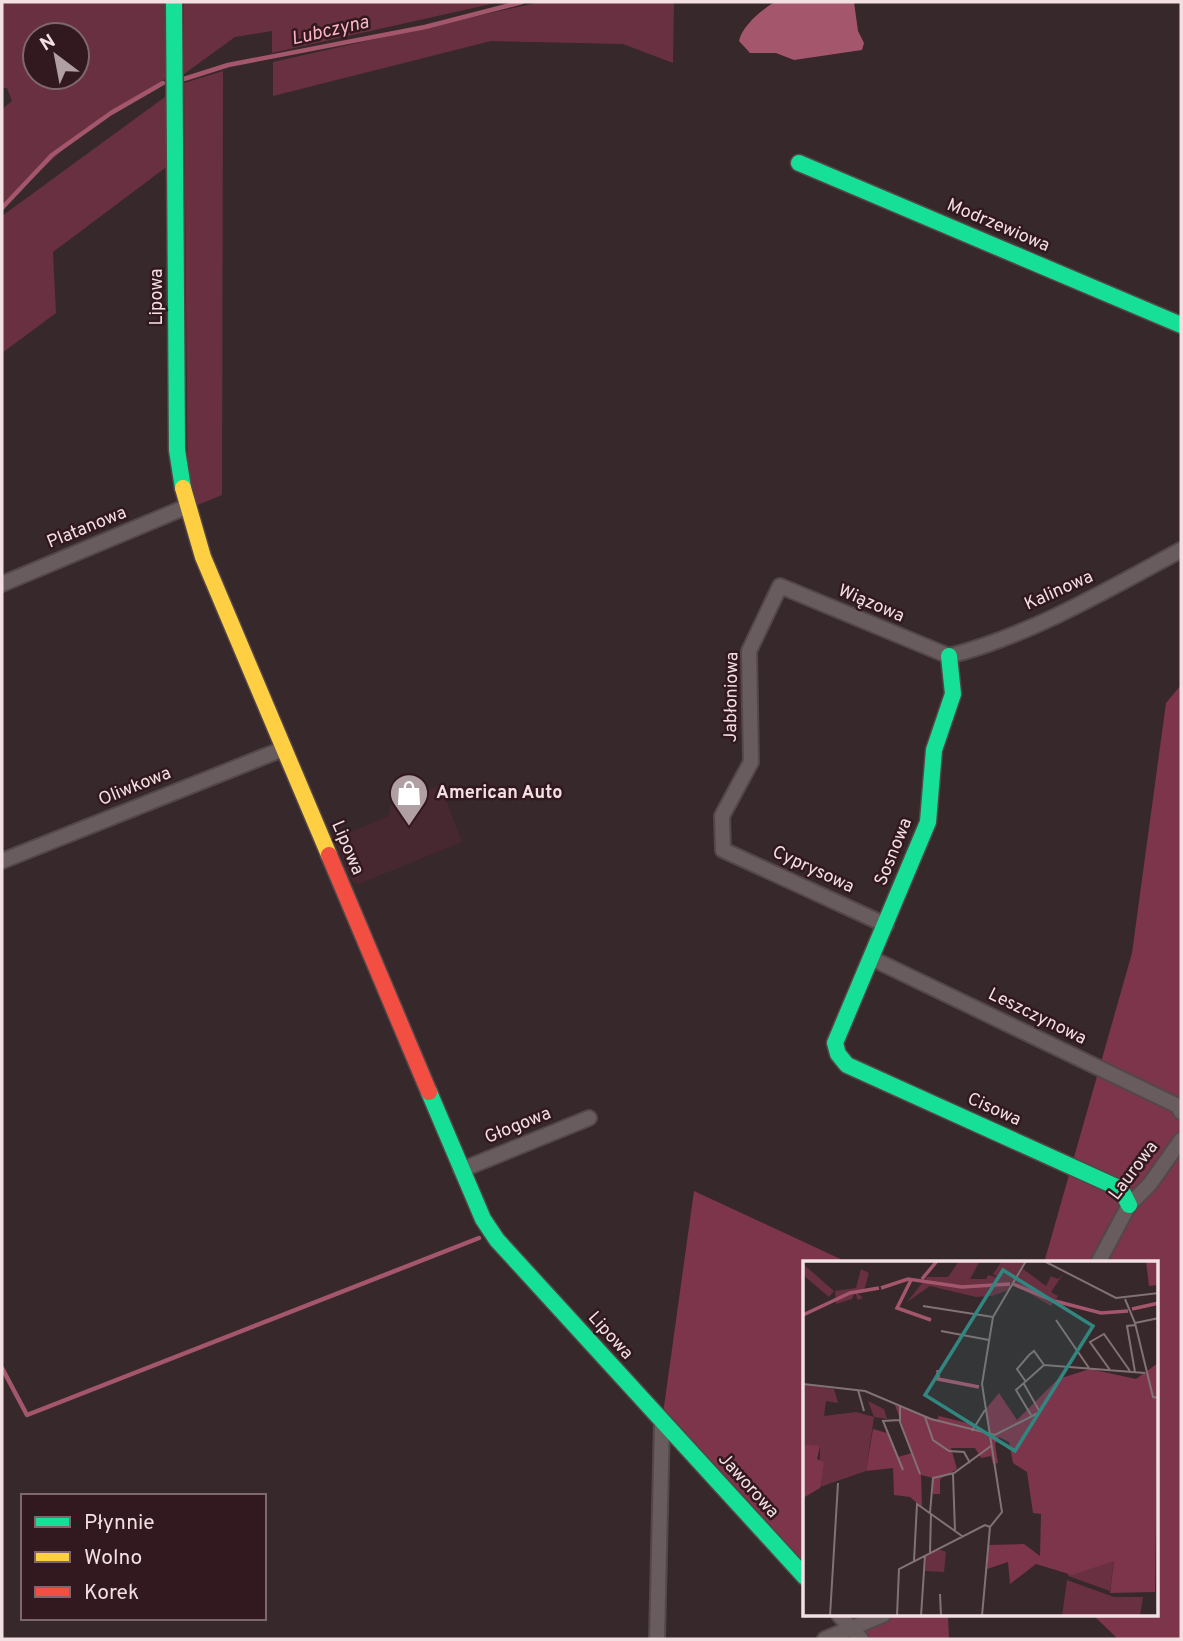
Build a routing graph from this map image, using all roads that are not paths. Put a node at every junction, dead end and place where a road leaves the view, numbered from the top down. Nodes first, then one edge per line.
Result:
1 (174, 2) edge
2 (799, 163) dead end
3 (1181, 326) edge
4 (186, 507) junction
5 (1181, 550) edge
6 (2, 584) edge
7 (780, 586) joint
8 (949, 656) junction
9 (283, 749) junction
10 (723, 850) joint
11 (2, 861) edge
12 (886, 925) junction
13 (873, 959) junction
14 (838, 1054) joint
15 (1181, 1112) edge
16 (589, 1118) dead end
17 (1181, 1140) edge
18 (461, 1170) junction
19 (1129, 1205) junction
20 (1099, 1261) edge
21 (662, 1421) junction
22 (803, 1575) edge
23 (840, 1616) edge
24 (882, 1616) edge
25 (857, 1634) edge
26 (657, 1639) edge
27 (825, 1639) edge

1 - 4 street, Lipowa
2 - 3 street, Modrzewiowa
4 - 6 street, Platanowa
4 - 9 street, Lipowa
5 - 8 street, Kalinowa
7 - 8 street, Wiązowa
7 - 10 street, Jabłoniowa
8 - 12 street, Sosnowa
9 - 11 street, Oliwkowa
9 - 18 street, Lipowa
10 - 12 street, Cyprysowa
12 - 13 street, Sosnowa
13 - 14 street, Sosnowa
13 - 15 street, Leszczynowa
14 - 19 street, Cisowa
16 - 18 street, Głogowa
17 - 19 street, Laurowa
18 - 21 street, Lipowa
19 - 20 street, Laurowa
21 - 22 street, Jaworowa
21 - 26 street
23 - 25 street
24 - 25 street
25 - 27 street

